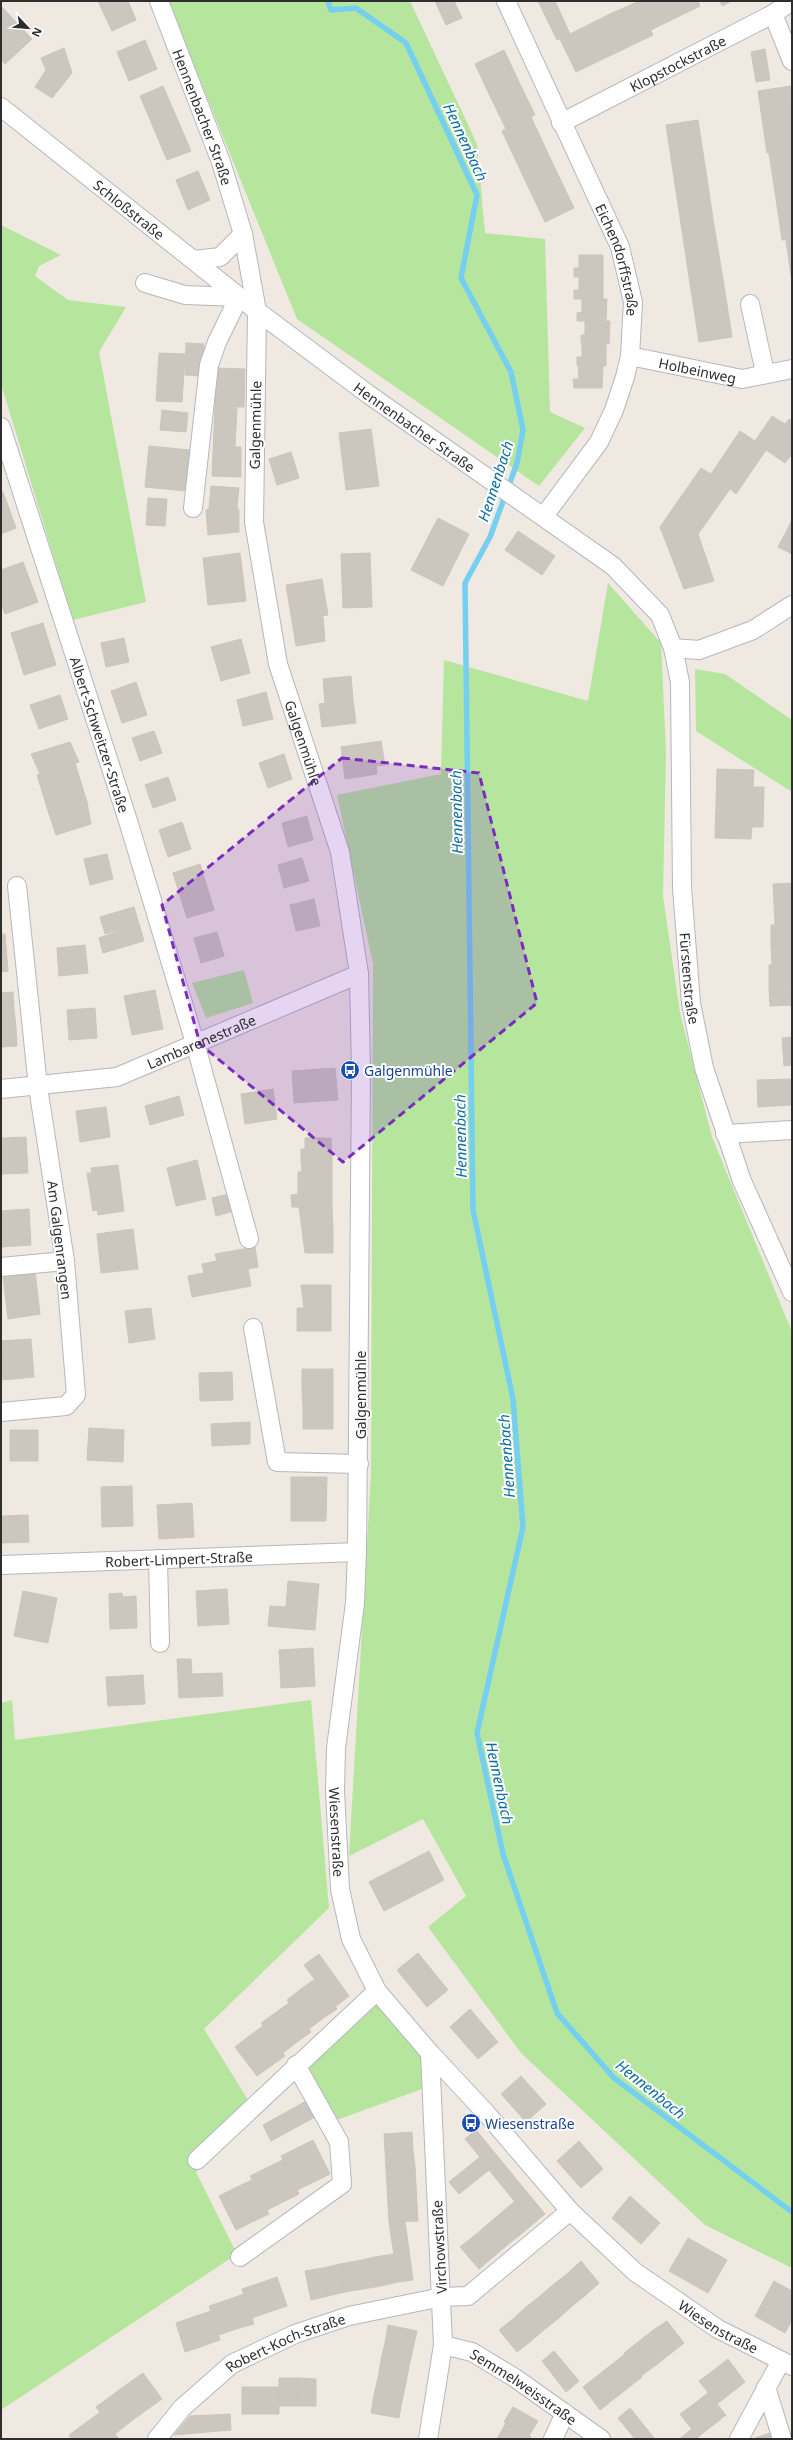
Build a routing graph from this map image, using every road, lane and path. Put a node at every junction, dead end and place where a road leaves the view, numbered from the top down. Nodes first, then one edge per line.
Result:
1 (159, 1) edge
2 (506, 1) edge
3 (792, 1) edge
4 (773, 14) junction
5 (792, 61) edge
6 (1, 107) edge
7 (561, 123) junction
8 (243, 234) junction
9 (194, 260) junction
10 (145, 283) dead end
11 (239, 297) junction
12 (750, 304) dead end
13 (257, 311) junction
14 (630, 356) junction
15 (792, 368) edge
16 (765, 373) junction
17 (1, 427) edge
18 (193, 508) dead end
19 (544, 516) junction
20 (792, 605) edge
21 (673, 648) junction
22 (17, 886) dead end
23 (359, 974) junction
24 (195, 1042) junction
25 (38, 1087) junction
26 (1, 1089) edge
27 (792, 1130) edge
28 (725, 1134) junction
29 (249, 1239) dead end
30 (65, 1262) junction
31 (1, 1267) edge
32 (792, 1292) edge
33 (253, 1328) dead end
34 (1, 1412) edge
35 (359, 1464) junction
36 (357, 1552) junction
37 (158, 1560) junction
38 (1, 1565) edge
39 (160, 1642) dead end
40 (336, 1748) joint
41 (377, 1991) junction
42 (430, 2053) junction
43 (296, 2065) junction
44 (197, 2160) dead end
45 (570, 2211) junction
46 (240, 2257) dead end
47 (442, 2297) junction
48 (443, 2345) junction
49 (786, 2363) edge
50 (766, 2387) junction
51 (565, 2413) junction
52 (157, 2439) edge
53 (428, 2439) edge
54 (553, 2439) edge
55 (600, 2439) edge
56 (739, 2439) edge
57 (782, 2439) edge

1 - 8 street, Hennenbacher Straße
2 - 7 street, Eichendorffstraße
3 - 4 street, Klopstockstraße
4 - 5 street
4 - 7 street, Klopstockstraße
6 - 9 street, Schloßstraße
7 - 14 street, Eichendorffstraße
8 - 9 street
8 - 13 street, Hennenbacher Straße
9 - 11 street, Schloßstraße
10 - 11 street
11 - 13 street, Schloßstraße
11 - 18 street
12 - 16 street
13 - 19 street, Hennenbacher Straße
13 - 23 street, Galgenmühle
14 - 16 street, Holbeinweg
14 - 19 street, Eichendorffstraße
15 - 16 street, Holbeinweg
17 - 24 street, Albert-Schweitzer-Straße
19 - 21 street, Hennenbacher Straße
20 - 21 street
21 - 28 street, Fürstenstraße
22 - 25 street
23 - 24 street, Lambarenestraße
23 - 35 street, Galgenmühle
24 - 25 street, Lambarenestraße
24 - 29 street, Albert-Schweitzer-Straße
25 - 26 street, Lambarenestraße
25 - 30 street, Am Galgenrangen
27 - 28 street
28 - 32 street, Fürstenstraße
30 - 31 street
30 - 34 street, Am Galgenrangen
33 - 35 street
35 - 36 street, Galgenmühle
36 - 37 street, Robert-Limpert-Straße
36 - 40 street, Galgenmühle
37 - 38 street, Robert-Limpert-Straße
37 - 39 street
40 - 41 street, Wiesenstraße
41 - 42 street, Wiesenstraße
41 - 43 street
42 - 45 street, Wiesenstraße
42 - 47 street, Virchowstraße
43 - 44 street
43 - 46 street
45 - 47 street, Robert-Koch-Straße
45 - 49 street, Wiesenstraße
47 - 48 street, Virchowstraße
47 - 52 street, Robert-Koch-Straße
48 - 51 street, Semmelweisstraße
48 - 53 street, Virchowstraße
49 - 50 street
50 - 56 street
50 - 57 street
51 - 54 street
51 - 55 street, Semmelweisstraße

